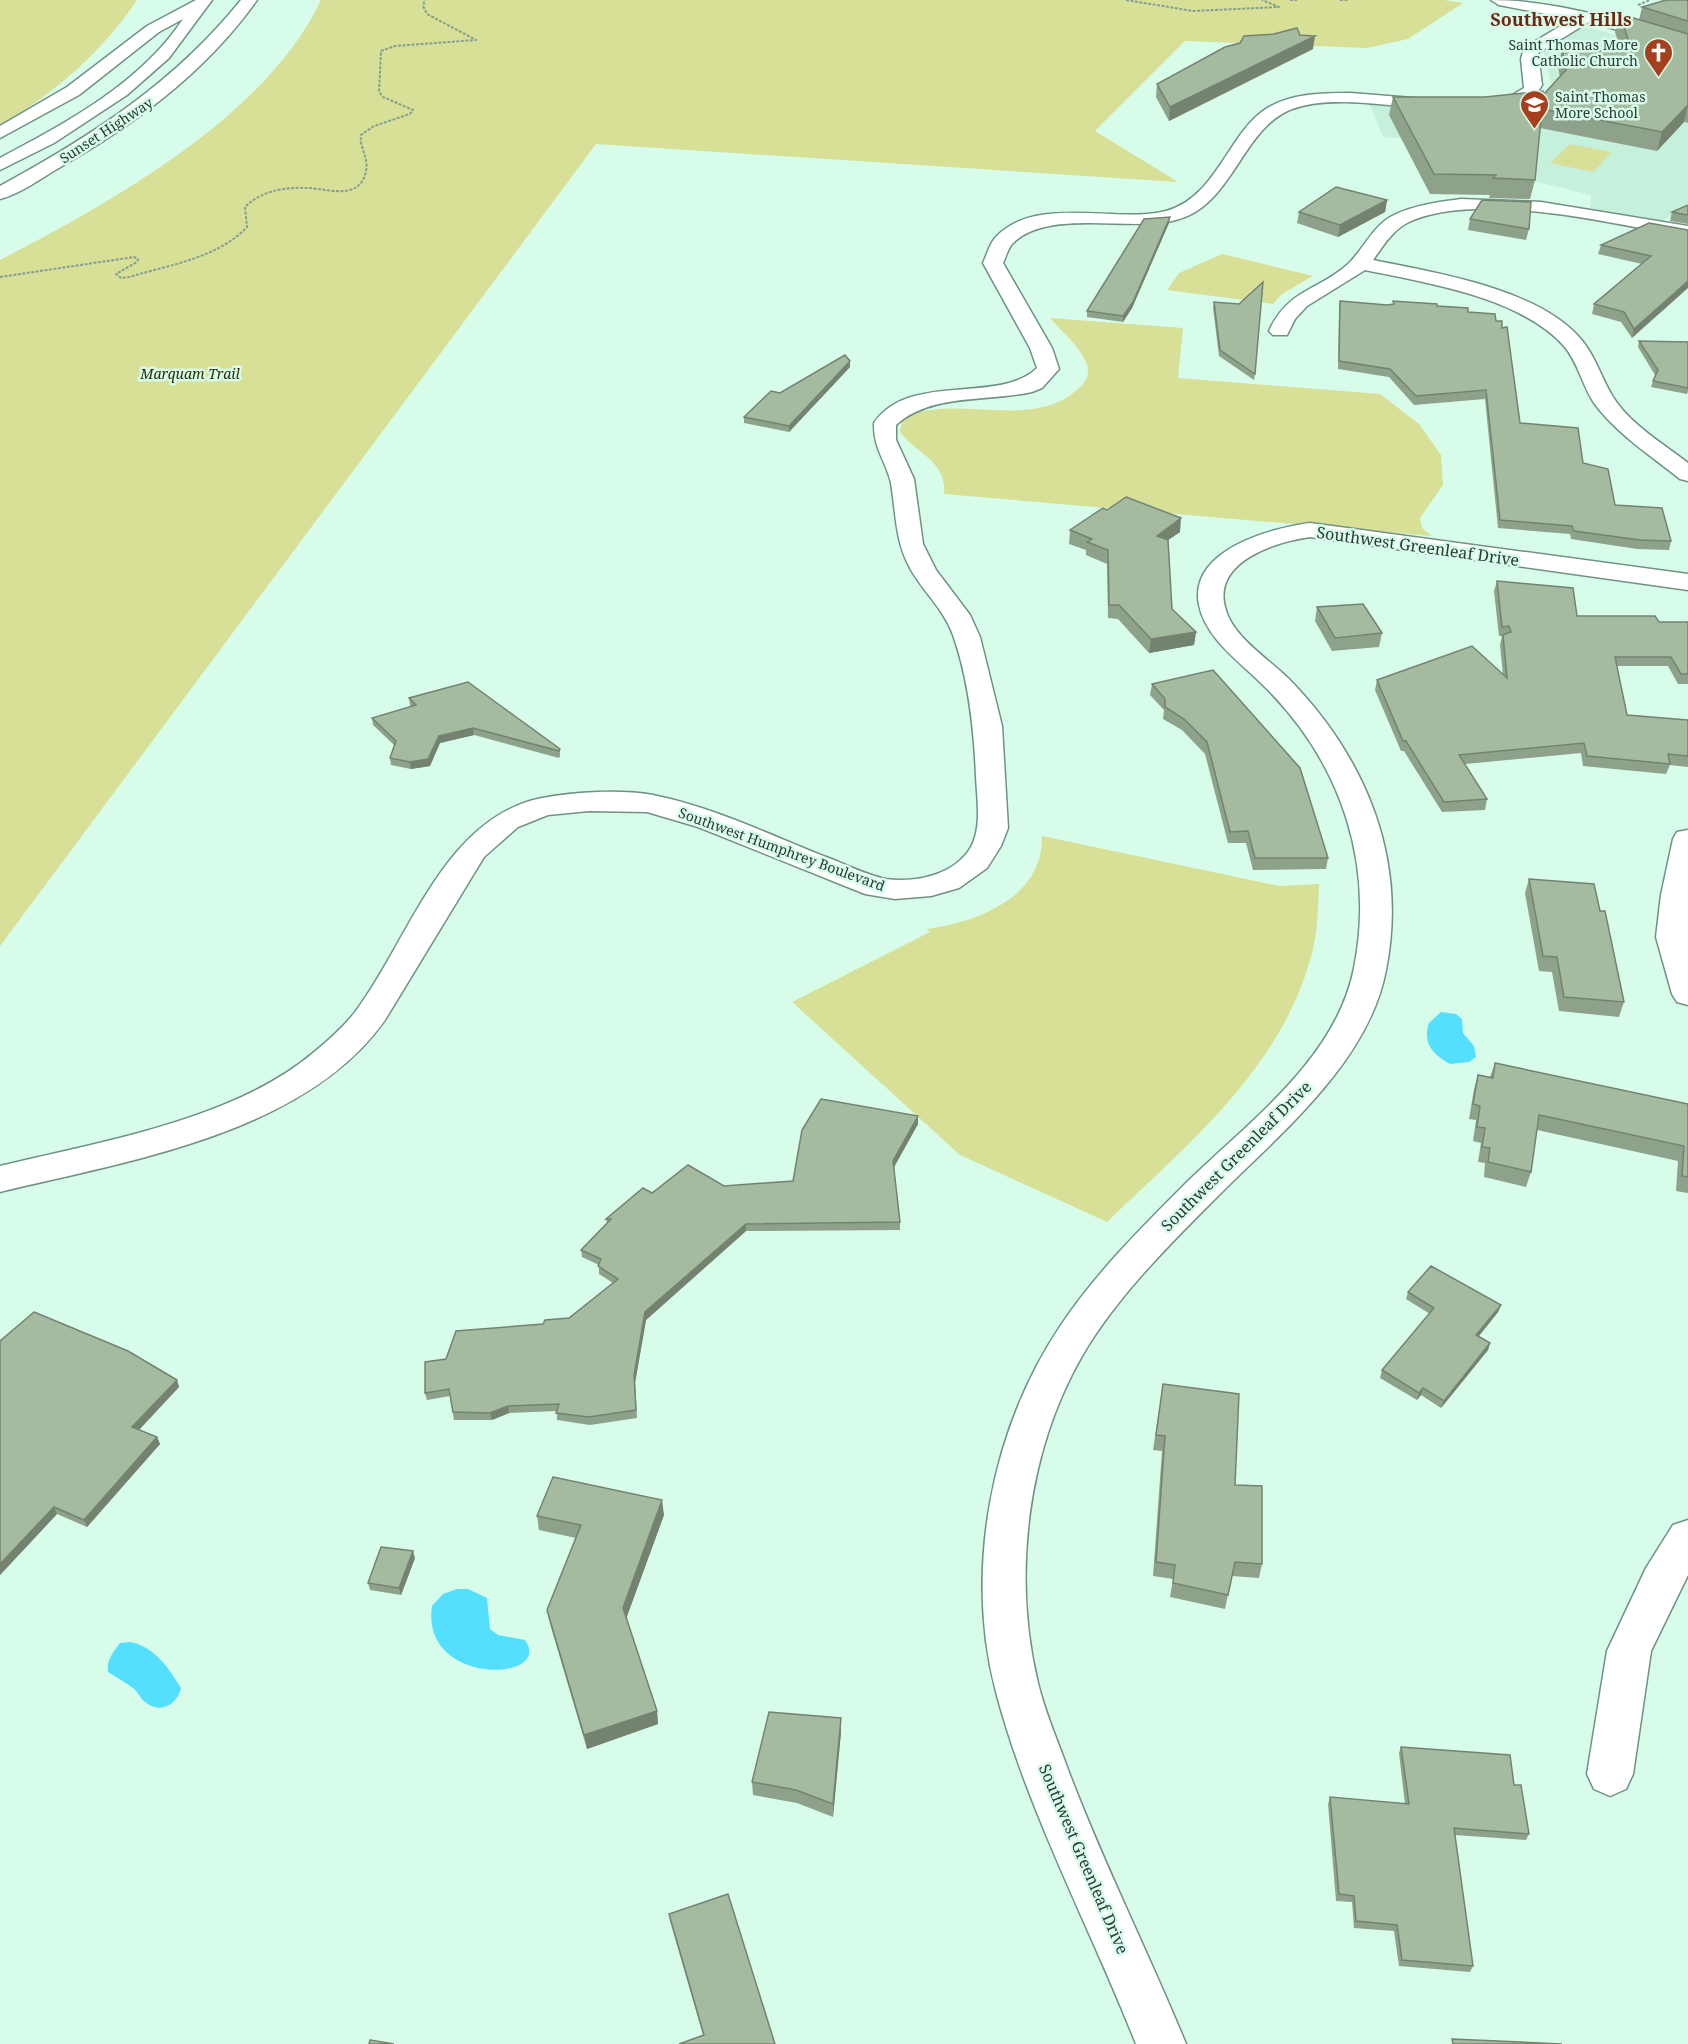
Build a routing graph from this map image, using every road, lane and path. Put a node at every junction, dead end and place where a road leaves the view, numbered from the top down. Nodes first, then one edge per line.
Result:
1 (249, 0) edge
2 (425, 0) edge
3 (1126, 0) edge
4 (1262, 0) edge
5 (1290, 0) edge
6 (1297, 0) edge
7 (1340, 0) edge
8 (1348, 0) edge
9 (1499, 0) edge
10 (1650, 0) edge
11 (203, 2) edge
12 (1637, 5) dead end
13 (1599, 15) junction
14 (1688, 31) edge
15 (1655, 36) junction
16 (1688, 46) edge
17 (146, 107) junction
18 (0, 134) edge
19 (0, 165) edge
20 (42, 191) dead end
21 (0, 193) edge
22 (1688, 232) edge
23 (1360, 263) junction
24 (0, 277) edge
25 (1280, 331) dead end
26 (1688, 474) edge
27 (1688, 582) edge
28 (1688, 839) edge
29 (1688, 994) edge
30 (0, 1179) edge
31 (1688, 1538) edge
32 (1610, 1774) dead end
33 (1161, 2044) edge

1 - 17 main road, Sunset Highway
2 - 24 path
3 - 4 path
5 - 6 path
7 - 8 path
9 - 13 main road
10 - 12 path
11 - 18 main road
11 - 19 main road, Sunset Highway
13 - 15 main road
13 - 30 main road, Southwest Humphrey Boulevard
14 - 15 main road
15 - 16 main road
17 - 20 main road
17 - 21 main road, Sunset Highway
22 - 23 main road
23 - 25 main road
23 - 26 main road
27 - 33 main road, Southwest Greenleaf Drive
28 - 29 main road
31 - 32 main road

